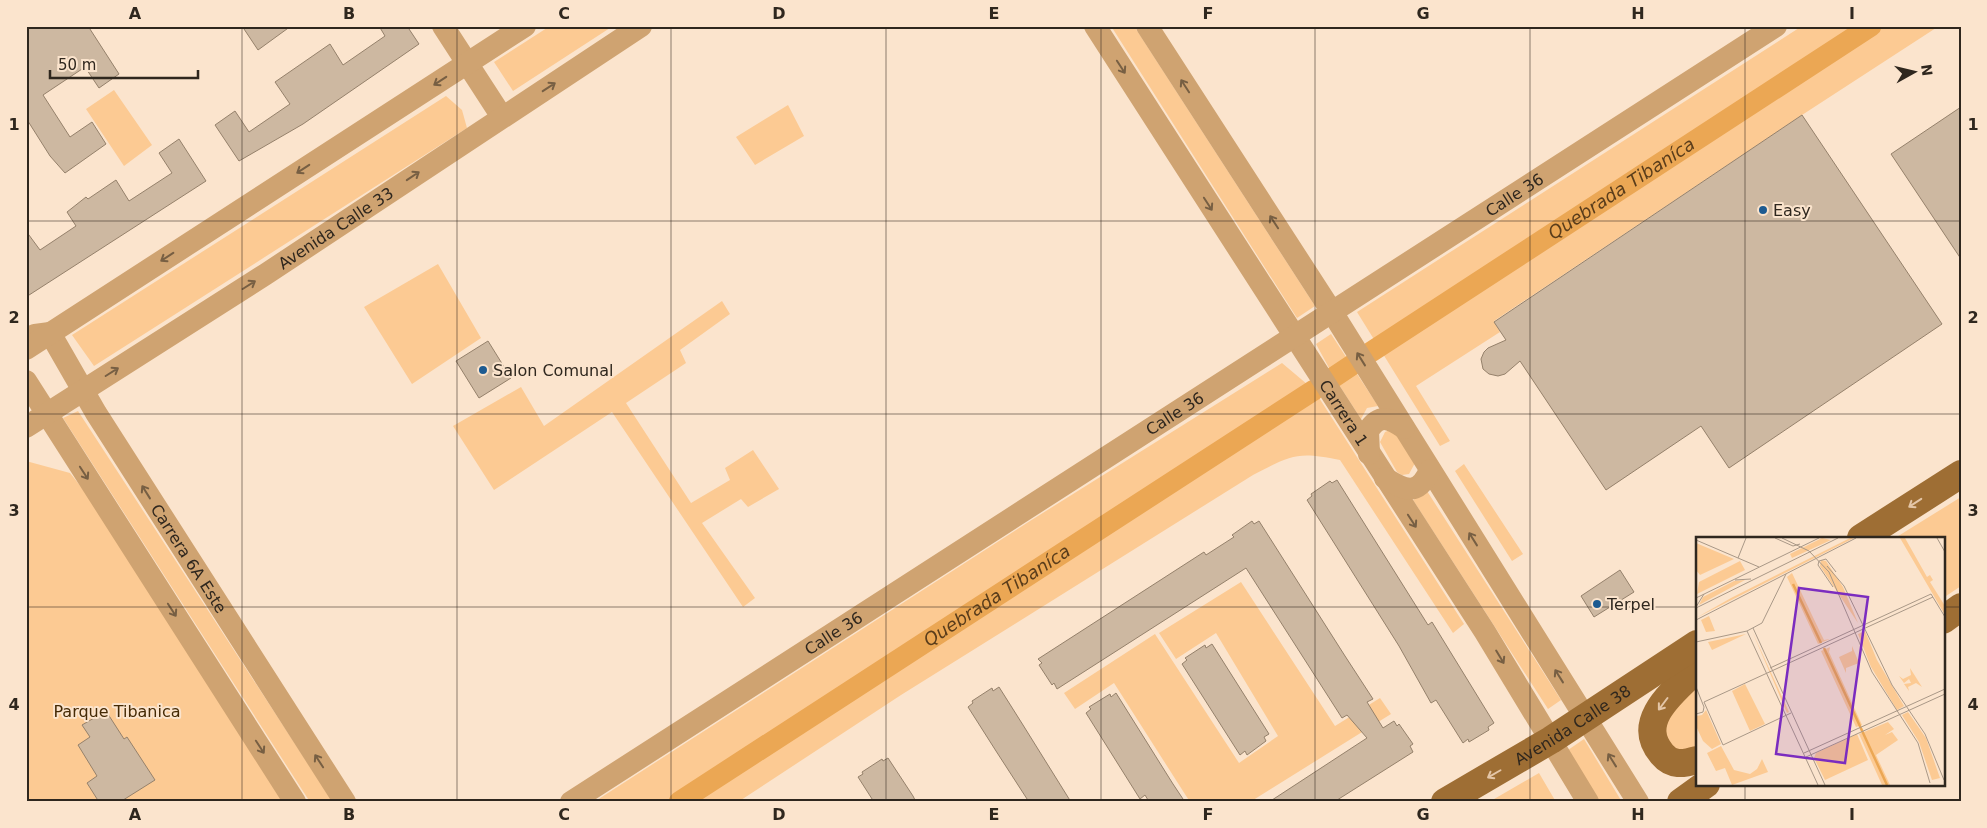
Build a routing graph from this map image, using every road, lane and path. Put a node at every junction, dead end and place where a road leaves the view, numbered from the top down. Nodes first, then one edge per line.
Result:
1 (443, 26) edge
2 (525, 26) edge
3 (641, 26) edge
4 (1095, 26) edge
5 (1147, 26) edge
6 (1776, 26) edge
7 (467, 64) junction
8 (502, 117) junction
9 (1332, 312) junction
10 (50, 333) junction
11 (26, 336) edge
12 (1293, 337) junction
13 (26, 349) edge
14 (26, 381) edge
15 (83, 390) junction
16 (48, 413) junction
17 (26, 427) edge
18 (1404, 428) junction
19 (1369, 454) junction
20 (1430, 470) junction
21 (1959, 474) edge
22 (1385, 478) junction
23 (1863, 537) edge
24 (1961, 608) edge
25 (1944, 619) edge
26 (1696, 645) edge
27 (1696, 670) edge
28 (1585, 718) junction
29 (1551, 740) junction
30 (1696, 760) edge
31 (1703, 786) edge
32 (295, 802) edge
33 (345, 802) edge
34 (571, 802) edge
35 (1445, 802) edge
36 (1588, 802) edge
37 (1638, 802) edge
38 (1681, 802) edge

1 - 7 street
2 - 7 street
8 -> 3 street, Avenida Calle 33
4 -> 12 street, Carrera 1
9 -> 5 street
6 - 9 street, Calle 36
7 - 8 street
7 -> 10 street
15 -> 8 street, Avenida Calle 33
9 - 12 street, Calle 36
18 -> 9 street
10 - 11 street
10 - 13 street
10 - 15 street, Carrera 6A Este
12 - 19 street, Carrera 1
12 - 34 street, Calle 36
14 - 16 street
15 - 16 street, Avenida Calle 33
33 -> 15 street, Carrera 6A Este
16 - 17 street, Avenida Calle 33
16 -> 32 street
18 - 19 street
18 - 20 street
19 - 22 street, Carrera 1
20 - 22 street
28 -> 20 street
21 -> 23 main road
22 -> 29 street, Carrera 1
24 - 25 main road
26 - 28 main road, Avenida Calle 38
27 -> 30 main road
28 - 29 main road, Avenida Calle 38
37 -> 28 street
29 -> 35 main road, Avenida Calle 38
29 - 36 street, Carrera 1
31 - 38 main road

